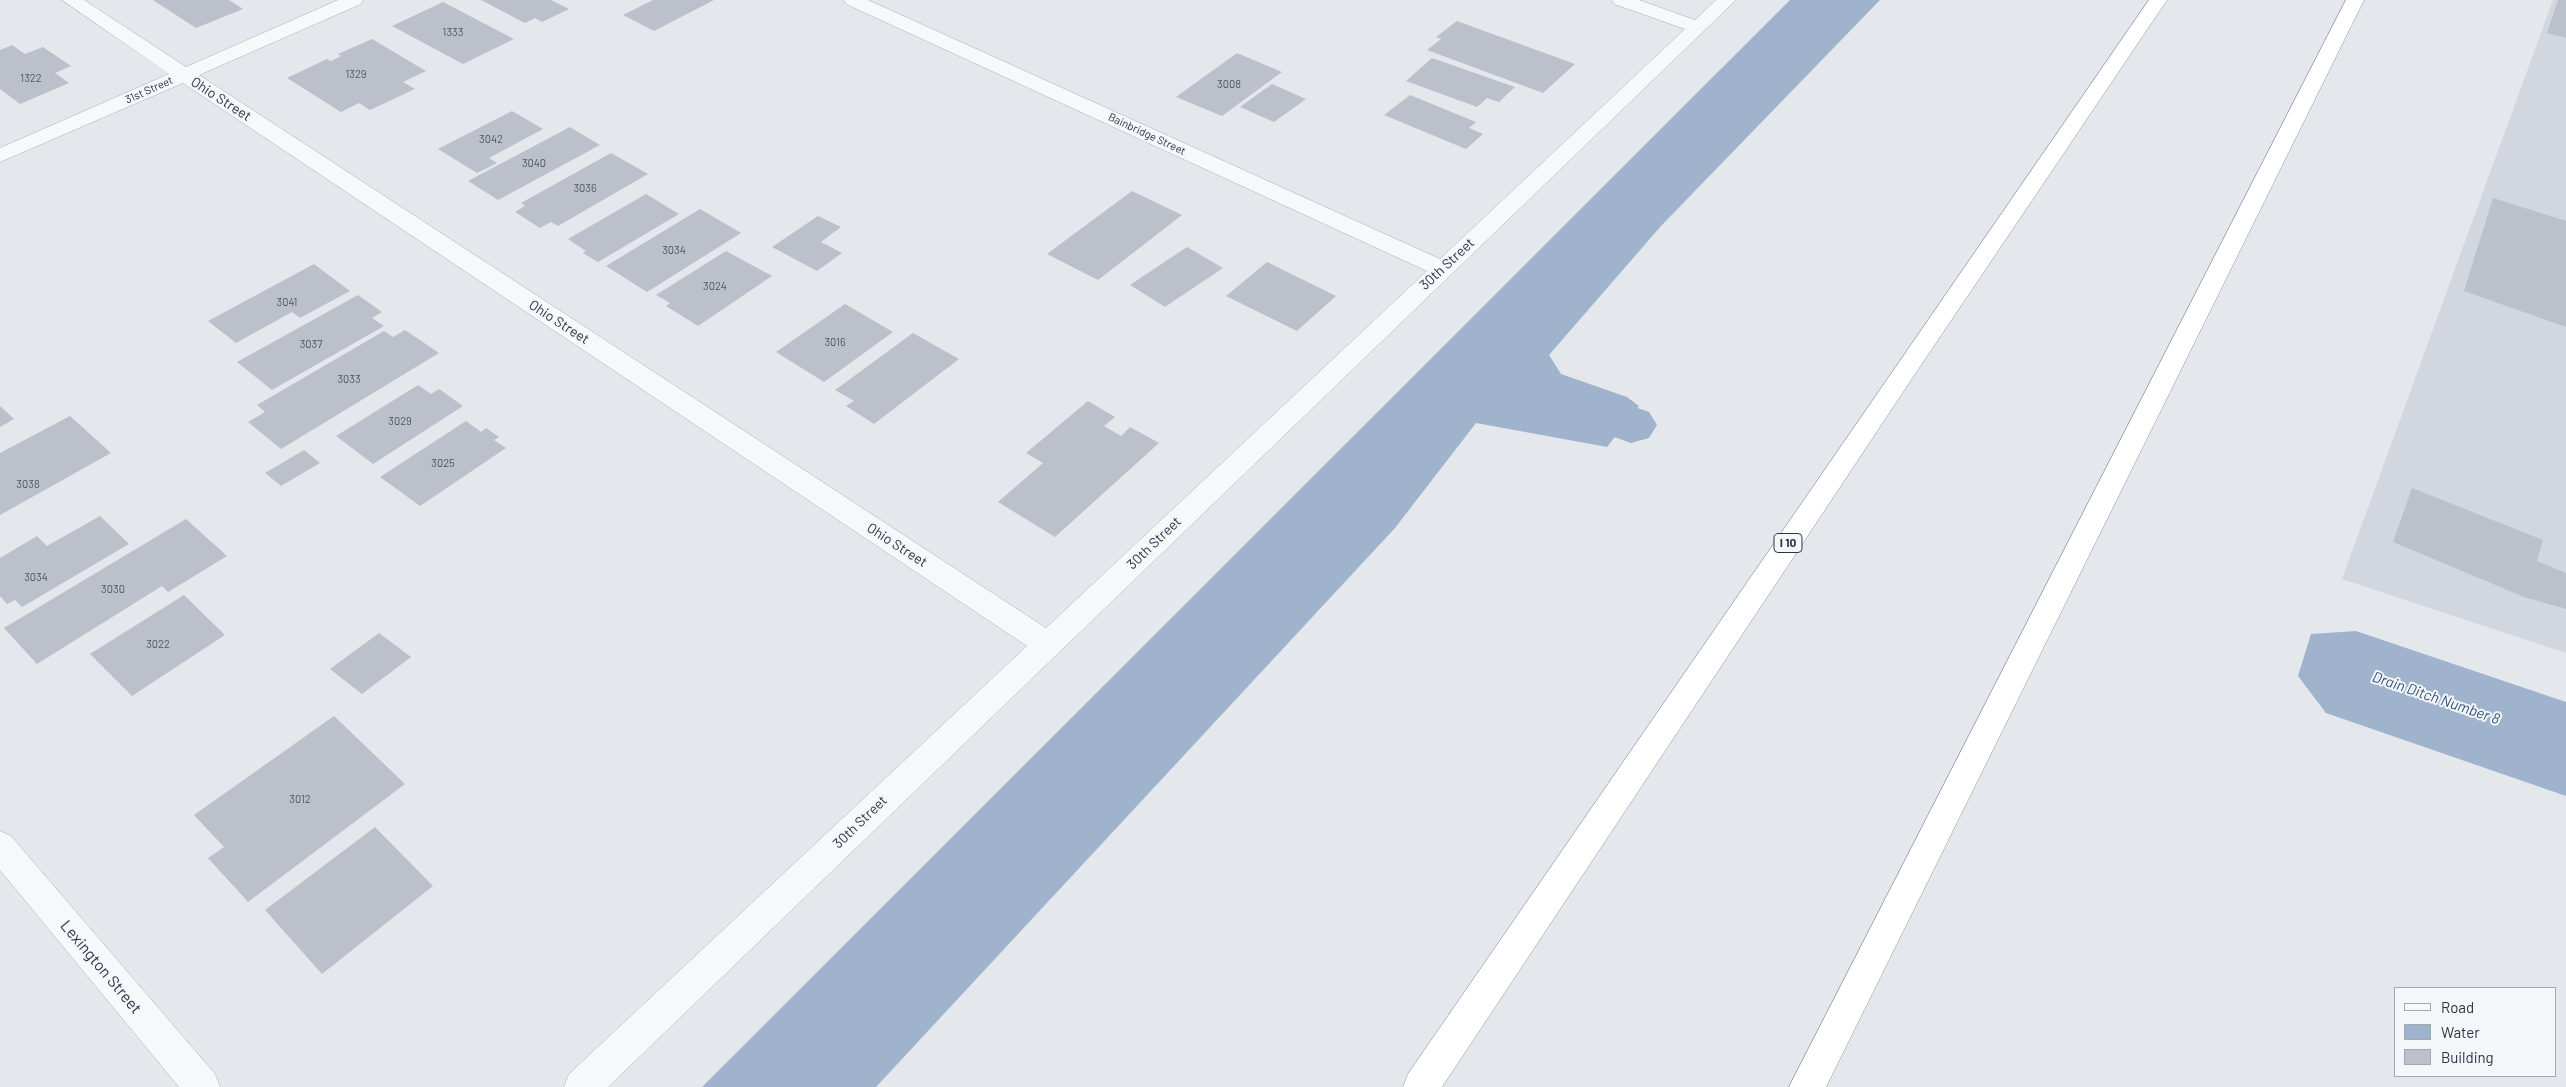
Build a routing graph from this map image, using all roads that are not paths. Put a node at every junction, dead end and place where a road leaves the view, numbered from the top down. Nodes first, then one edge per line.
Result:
1 (70, 0) edge
2 (354, 0) edge
3 (853, 0) edge
4 (1621, 0) edge
5 (1727, 0) edge
6 (2158, 0) edge
7 (2356, 0) edge
8 (1698, 27) junction
9 (184, 75) junction
10 (0, 156) edge
11 (1442, 269) junction
12 (1048, 644) junction
13 (0, 846) edge
14 (202, 1087) edge
15 (582, 1087) edge
16 (1421, 1087) edge
17 (1807, 1087) edge

1 - 9 street, Ohio Street
2 - 9 street, 31st Street
3 - 11 street, Bainbridge Street
4 - 8 street
5 - 8 street, 30th Street
6 - 16 highway, I 10
7 - 17 highway
8 - 11 street, 30th Street
9 - 10 street, 31st Street
9 - 12 street, Ohio Street
11 - 12 street, 30th Street
12 - 15 street, 30th Street
13 - 14 street, Lexington Street

